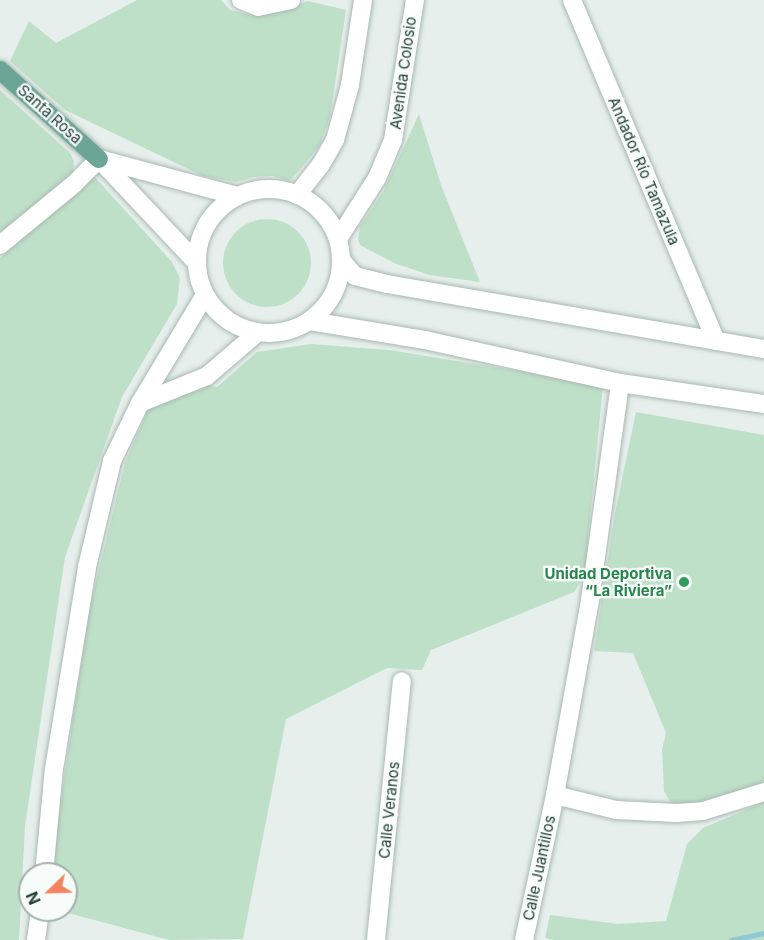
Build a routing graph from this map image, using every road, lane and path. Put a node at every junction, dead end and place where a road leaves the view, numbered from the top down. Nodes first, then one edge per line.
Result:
1 (291, 0) edge
2 (363, 0) edge
3 (415, 0) edge
4 (572, 0) edge
5 (246, 1) edge
6 (0, 70) edge
7 (99, 159) junction
8 (297, 195) junction
9 (237, 196) junction
10 (338, 239) junction
11 (0, 245) edge
12 (341, 260) junction
13 (197, 263) junction
14 (206, 295) junction
15 (310, 321) junction
16 (257, 333) junction
17 (716, 341) junction
18 (764, 349) edge
19 (620, 382) junction
20 (140, 403) junction
21 (764, 404) edge
22 (402, 681) dead end
23 (764, 792) edge
24 (555, 795) junction
25 (45, 862) edge
26 (38, 922) edge
27 (36, 940) edge
28 (376, 940) edge
29 (524, 940) edge

1 - 5 street
2 - 8 street
3 - 10 street, Avenida Colosio
4 - 17 street, Andador Río Tamazula
6 - 7 main road, Santa Rosa
7 - 9 street
7 - 11 street
7 - 13 street
8 - 9 street
8 - 10 street
9 - 13 street
10 - 12 street
12 - 15 street
12 - 17 street
13 - 14 street
14 - 16 street
14 - 20 street
15 - 16 street
15 - 19 street
16 - 20 street
17 - 18 street
19 - 21 street
19 - 24 street, Calle Juantillos
20 - 25 street
22 - 28 street, Calle Veranos
23 - 24 street
24 - 29 street, Calle Juantillos
26 - 27 street

